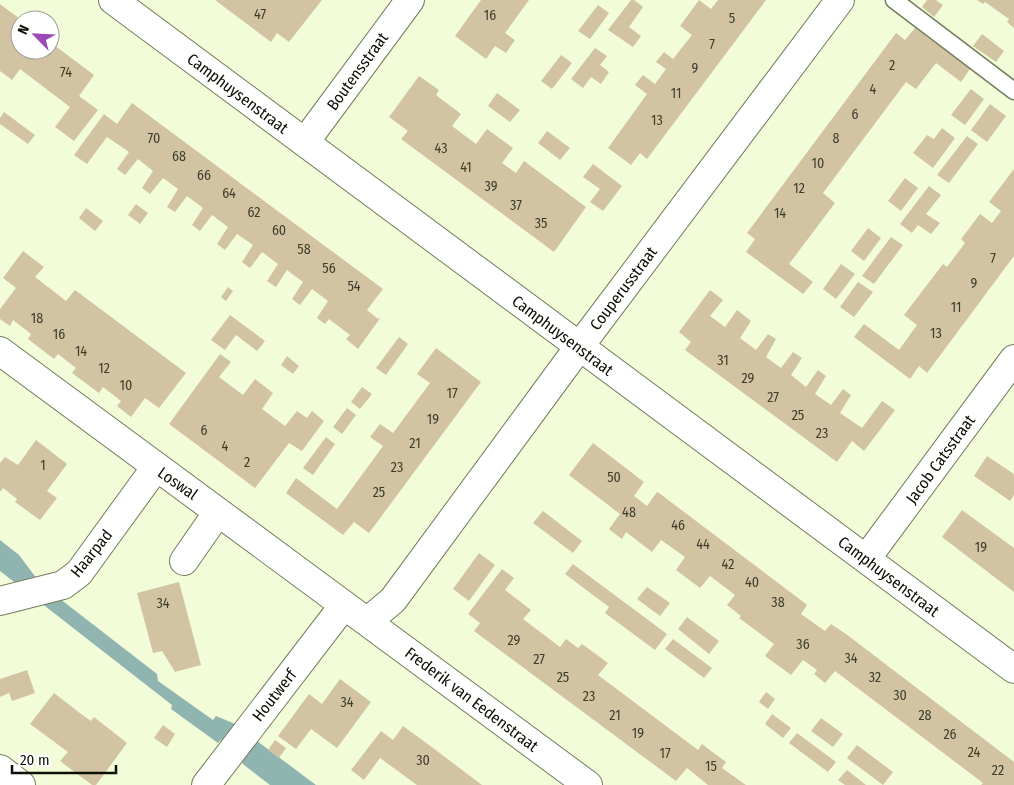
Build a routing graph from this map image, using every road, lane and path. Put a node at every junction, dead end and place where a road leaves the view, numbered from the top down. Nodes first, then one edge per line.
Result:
1 (113, 0) edge
2 (410, 0) edge
3 (840, 0) edge
4 (894, 0) edge
5 (1014, 91) edge
6 (305, 142) junction
7 (579, 347) junction
8 (0, 351) edge
9 (1014, 359) edge
10 (156, 467) junction
11 (218, 512) junction
12 (866, 559) junction
13 (184, 561) dead end
14 (6, 599) edge
15 (356, 613) junction
16 (1014, 669) edge
17 (0, 769) edge
18 (21, 785) edge
19 (206, 785) edge
20 (588, 785) edge

1 - 6 street, Camphuysenstraat
2 - 6 street, Boutensstraat
3 - 7 street, Couperusstraat
4 - 5 lane
6 - 7 street, Camphuysenstraat
7 - 12 street, Camphuysenstraat
7 - 15 street, Couperusstraat
8 - 10 street, Loswal
9 - 12 street, Jacob Catsstraat
10 - 11 street, Loswal
10 - 14 street, Haarpad
11 - 13 street
11 - 15 street, Loswal
12 - 16 street, Camphuysenstraat
15 - 19 street, Houtwerf
15 - 20 street, Frederik van Eedenstraat
17 - 18 street

